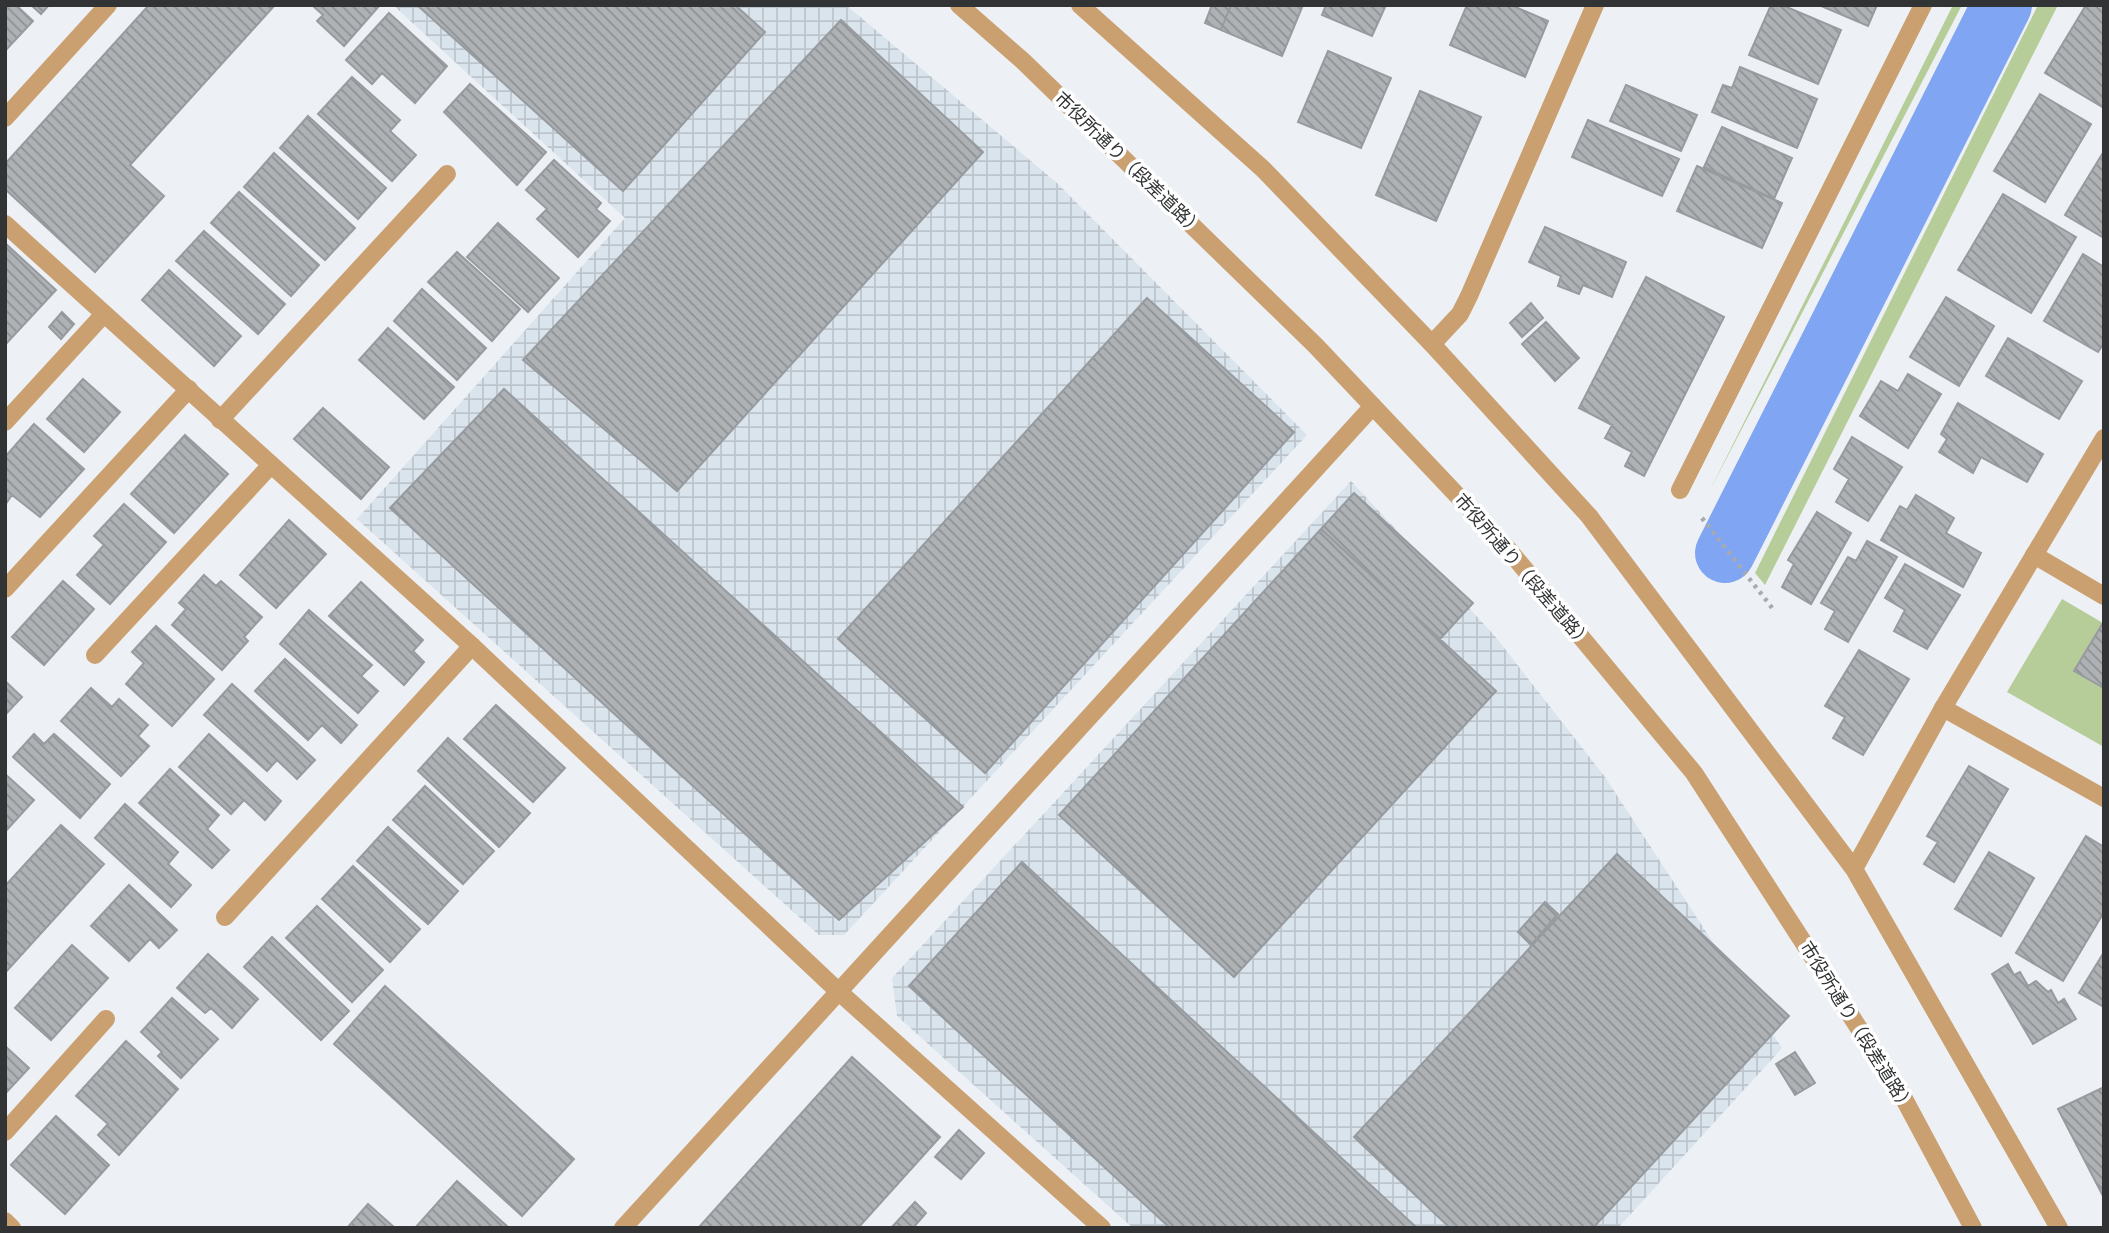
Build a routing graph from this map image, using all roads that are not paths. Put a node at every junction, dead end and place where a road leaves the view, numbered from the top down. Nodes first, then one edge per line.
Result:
1 (107, 5) edge
2 (959, 5) edge
3 (1080, 5) edge
4 (1595, 5) edge
5 (1923, 5) edge
6 (5, 118) edge
7 (447, 174) dead end
8 (5, 224) edge
9 (104, 314) junction
10 (1432, 344) junction
11 (189, 389) junction
12 (1373, 406) junction
13 (220, 419) junction
14 (5, 422) edge
15 (2104, 438) edge
16 (271, 465) junction
17 (1680, 490) dead end
18 (2034, 555) junction
19 (5, 589) edge
20 (2104, 596) edge
21 (472, 646) junction
22 (95, 655) dead end
23 (1943, 708) junction
24 (2104, 798) edge
25 (1854, 869) junction
26 (225, 917) dead end
27 (838, 991) junction
28 (106, 1019) dead end
29 (5, 1132) edge
30 (5, 1221) edge
31 (12, 1228) edge
32 (624, 1228) edge
33 (1102, 1228) edge
34 (1973, 1228) edge
35 (2059, 1228) edge

1 - 6 street
2 - 12 street, 市役所通り（段差道路）
3 - 10 street
4 - 10 street
5 - 17 street
7 - 13 street
8 - 9 street
9 - 11 street
9 - 14 street
10 - 25 street
11 - 13 street
11 - 19 street
12 - 27 street
12 - 34 street, 市役所通り（段差道路）
13 - 16 street
15 - 18 street
16 - 21 street
16 - 22 street
18 - 20 street
18 - 23 street
21 - 26 street
21 - 27 street
23 - 24 street
23 - 25 street
25 - 35 street
27 - 32 street
27 - 33 street
28 - 29 street
30 - 31 street

